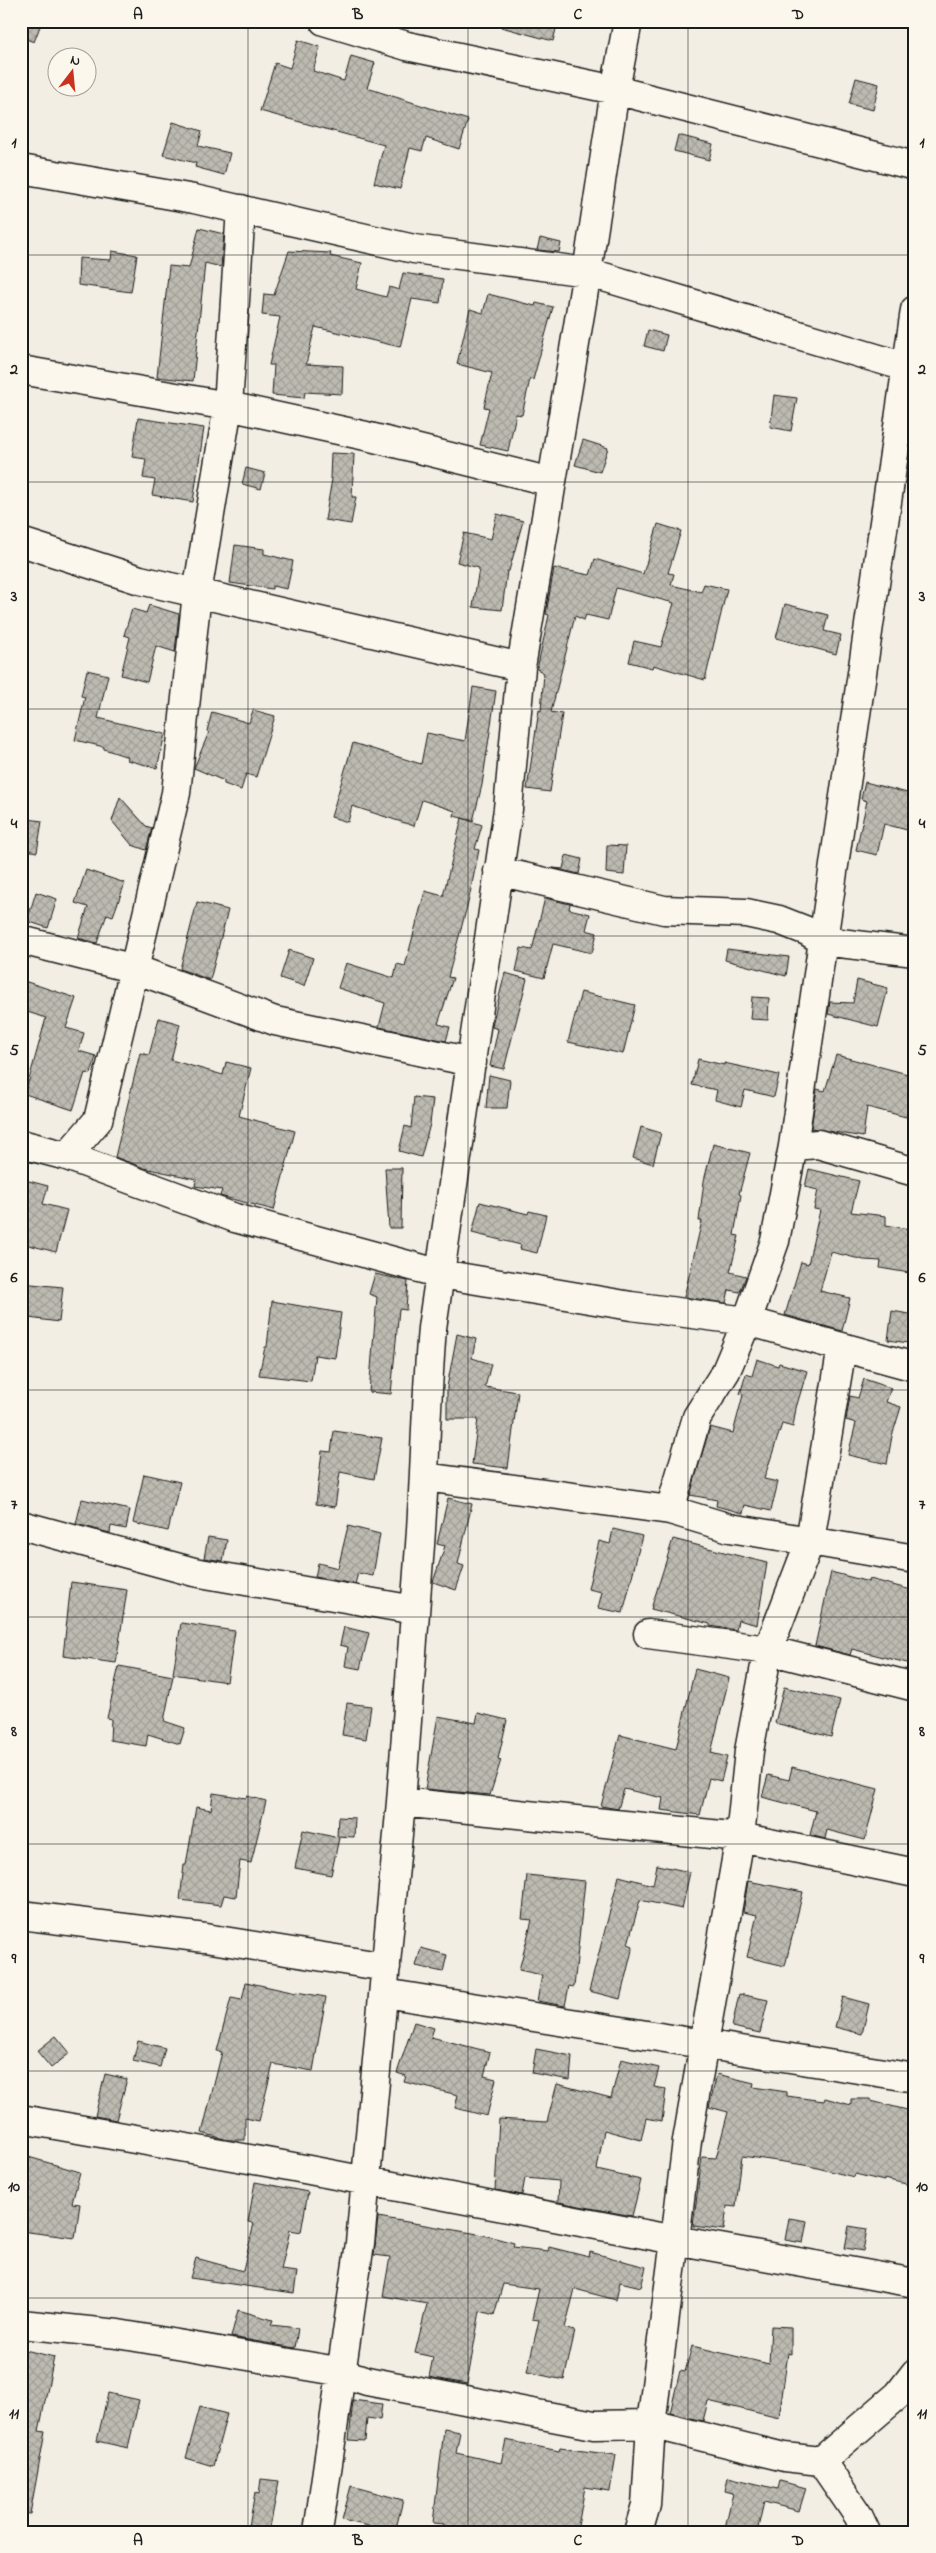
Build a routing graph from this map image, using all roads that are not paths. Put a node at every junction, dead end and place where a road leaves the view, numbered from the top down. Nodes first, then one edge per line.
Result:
1 (324, 21) edge
2 (628, 21) edge
3 (615, 90) junction
4 (915, 166) edge
5 (21, 169) edge
6 (240, 209) junction
7 (588, 272) junction
8 (915, 310) edge
9 (906, 367) junction
10 (21, 370) edge
11 (228, 406) junction
12 (552, 482) junction
13 (21, 542) edge
14 (197, 593) junction
15 (521, 667) junction
16 (498, 870) junction
17 (21, 940) edge
18 (823, 940) junction
19 (915, 952) edge
20 (135, 969) junction
21 (472, 1062) junction
22 (21, 1144) edge
23 (793, 1146) junction
24 (67, 1156) junction
25 (915, 1172) edge
26 (440, 1274) junction
27 (747, 1321) junction
28 (842, 1347) junction
29 (915, 1367) edge
30 (424, 1477) junction
31 (670, 1510) junction
32 (21, 1525) edge
33 (810, 1541) junction
34 (915, 1560) edge
35 (415, 1610) junction
36 (648, 1634) dead end
37 (768, 1650) junction
38 (915, 1687) edge
39 (401, 1802) junction
40 (740, 1837) junction
41 (915, 1873) edge
42 (21, 1915) edge
43 (385, 1980) junction
44 (704, 2044) junction
45 (915, 2078) edge
46 (21, 2119) edge
47 (366, 2182) junction
48 (675, 2240) junction
49 (915, 2283) edge
50 (21, 2324) edge
51 (341, 2372) junction
52 (915, 2374) edge
53 (651, 2424) junction
54 (821, 2461) junction
55 (318, 2532) edge
56 (638, 2532) edge
57 (866, 2532) edge

1 - 3 street
2 - 3 street
3 - 4 street
3 - 7 street
5 - 6 street
6 - 7 street
6 - 11 street
7 - 9 street
7 - 12 street
8 - 9 street
9 - 18 street
10 - 11 street
11 - 12 street
11 - 14 street
12 - 15 street
13 - 14 street
14 - 15 street
14 - 20 street
15 - 16 street
16 - 18 street
16 - 21 street
17 - 20 street
18 - 19 street
18 - 23 street
20 - 21 street
20 - 24 street
21 - 26 street
22 - 24 street
23 - 25 street
23 - 27 street
24 - 26 street
26 - 27 street
26 - 30 street
27 - 28 street
27 - 31 street
28 - 29 street
28 - 33 street
30 - 31 street
30 - 35 street
31 - 33 street
32 - 35 street
33 - 34 street
33 - 37 street
35 - 39 street
36 - 37 street
37 - 38 street
37 - 40 street
39 - 40 street
39 - 43 street
40 - 41 street
40 - 44 street
42 - 43 street
43 - 44 street
43 - 47 street
44 - 45 street
44 - 48 street
46 - 47 street
47 - 48 street
47 - 51 street
48 - 49 street
48 - 53 street
50 - 51 street
51 - 53 street
51 - 55 street
52 - 54 street
53 - 54 street
53 - 56 street
54 - 57 street

